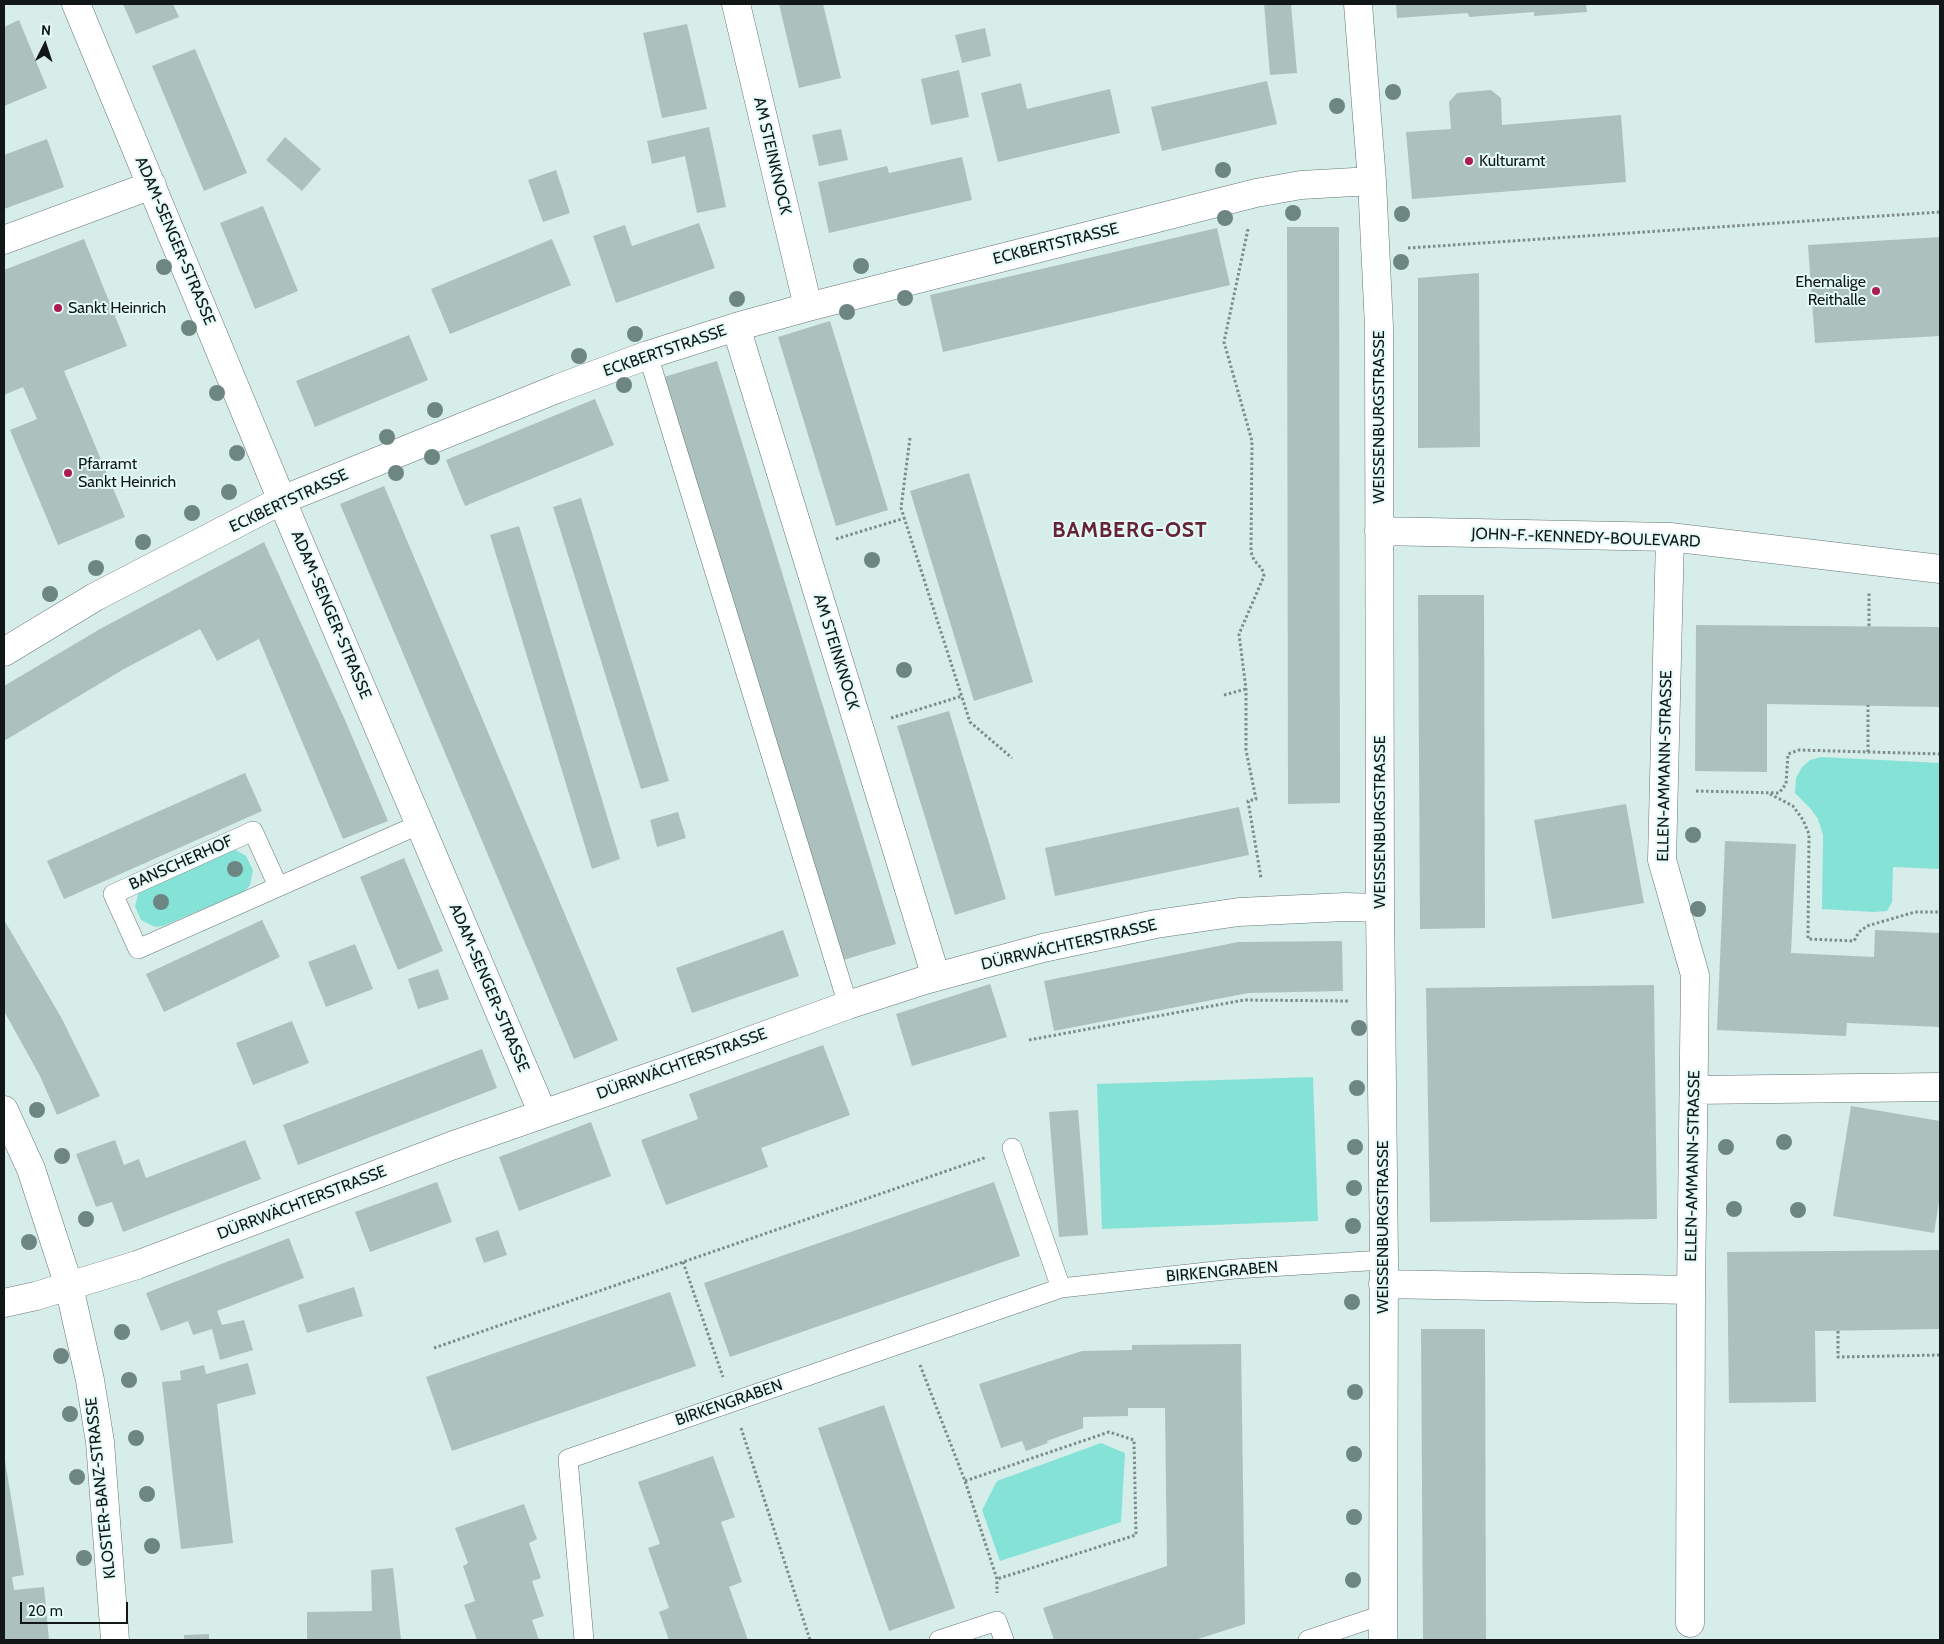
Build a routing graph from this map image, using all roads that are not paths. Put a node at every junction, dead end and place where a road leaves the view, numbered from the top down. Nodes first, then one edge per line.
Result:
1 (76, 4) edge
2 (736, 4) edge
3 (1358, 4) edge
4 (1372, 181) junction
5 (152, 185) junction
6 (4, 240) edge
7 (808, 307) junction
8 (736, 327) junction
9 (648, 356) junction
10 (282, 500) junction
11 (1380, 532) junction
12 (1670, 537) junction
13 (1940, 569) edge
14 (4, 652) edge
15 (420, 824) junction
16 (278, 886) junction
17 (1380, 908) junction
18 (936, 977) junction
19 (848, 1005) junction
20 (1940, 1087) edge
21 (1694, 1090) junction
22 (4, 1110) edge
23 (543, 1114) junction
24 (1012, 1148) road end
25 (1383, 1272) junction
26 (69, 1286) junction
27 (1061, 1288) junction
28 (1691, 1290) junction
29 (4, 1303) edge
30 (1690, 1623) dead end
31 (1382, 1628) edge
32 (115, 1640) edge
33 (584, 1640) edge
34 (939, 1640) edge
35 (1004, 1640) edge
36 (1308, 1640) edge

1 - 5 street, ADAM-SENGER-STRASSE
2 - 7 street, AM STEINKNOCK
3 - 4 street, WEISSENBURGSTRASSE
4 - 7 street, ECKBERTSTRASSE
4 - 11 street, WEISSENBURGSTRASSE
5 - 6 street
5 - 10 street, ADAM-SENGER-STRASSE
7 - 8 street, ECKBERTSTRASSE
8 - 9 street, ECKBERTSTRASSE
8 - 18 street, AM STEINKNOCK
9 - 10 street, ECKBERTSTRASSE
9 - 19 lane
10 - 14 street, ECKBERTSTRASSE
10 - 15 street, ADAM-SENGER-STRASSE
11 - 12 street, JOHN-F.-KENNEDY-BOULEVARD
11 - 17 street, WEISSENBURGSTRASSE
12 - 13 street, JOHN-F.-KENNEDY-BOULEVARD
12 - 21 street, ELLEN-AMMANN-STRASSE
15 - 16 lane, BANSCHERHOF
15 - 23 street, ADAM-SENGER-STRASSE
16 - 16 lane, BANSCHERHOF
17 - 18 street, DÜRRWÄCHTERSTRASSE
17 - 25 street, WEISSENBURGSTRASSE
18 - 19 street, DÜRRWÄCHTERSTRASSE
19 - 23 street, DÜRRWÄCHTERSTRASSE
20 - 21 street
21 - 28 street, ELLEN-AMMANN-STRASSE
22 - 26 street, KLOSTER-BANZ-STRASSE
23 - 26 street, DÜRRWÄCHTERSTRASSE
24 - 27 lane
25 - 27 lane, BIRKENGRABEN
25 - 28 street
25 - 31 street, WEISSENBURGSTRASSE
26 - 29 street, DÜRRWÄCHTERSTRASSE
26 - 32 street, KLOSTER-BANZ-STRASSE
27 - 33 lane, BIRKENGRABEN
28 - 30 street, ELLEN-AMMANN-STRASSE
31 - 36 lane
34 - 35 lane

